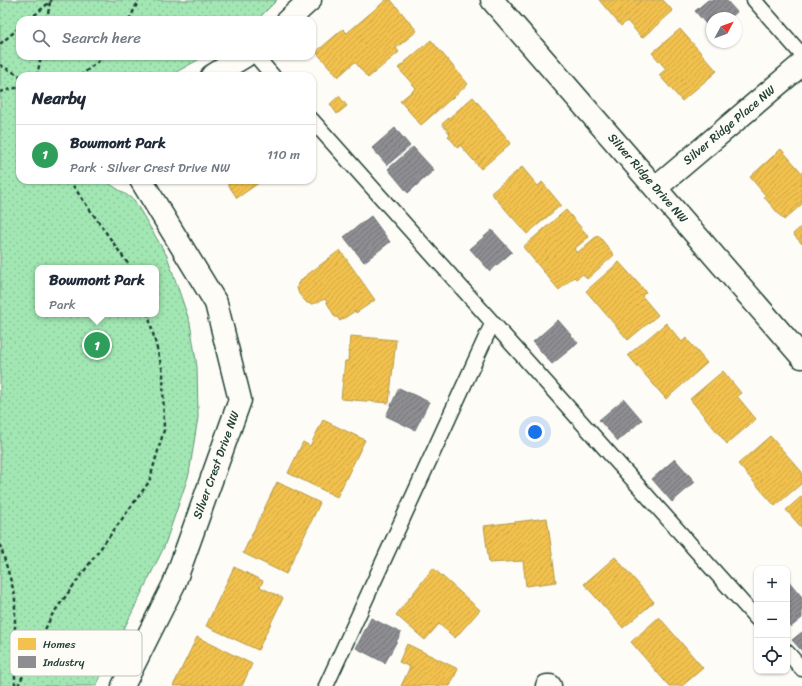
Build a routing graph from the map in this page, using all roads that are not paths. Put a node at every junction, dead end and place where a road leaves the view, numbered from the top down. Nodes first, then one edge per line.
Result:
1 (310, 0) edge
2 (492, 0) edge
3 (754, 0) edge
4 (292, 16) edge
5 (802, 55) edge
6 (238, 60) edge
7 (259, 60) edge
8 (802, 64) edge
9 (219, 72) edge
10 (270, 72) edge
11 (316, 125) edge
12 (143, 184) edge
13 (657, 187) junction
14 (492, 324) junction
15 (802, 356) edge
16 (754, 616) edge
17 (142, 648) edge
18 (790, 655) edge
19 (802, 669) edge
20 (128, 676) edge
21 (123, 686) edge
22 (326, 686) edge
23 (547, 686) edge
24 (550, 686) edge

1 - 4 street
2 - 13 street, Silver Ridge Drive NW
3 - 5 lane
6 - 9 street
7 - 10 lane
8 - 13 street, Silver Ridge Place NW
11 - 14 lane
12 - 17 street, Silver Crest Drive NW
13 - 15 street, Silver Ridge Drive NW
14 - 16 lane
14 - 22 lane
18 - 19 lane
20 - 21 street, Silver Crest Drive NW
23 - 24 street

